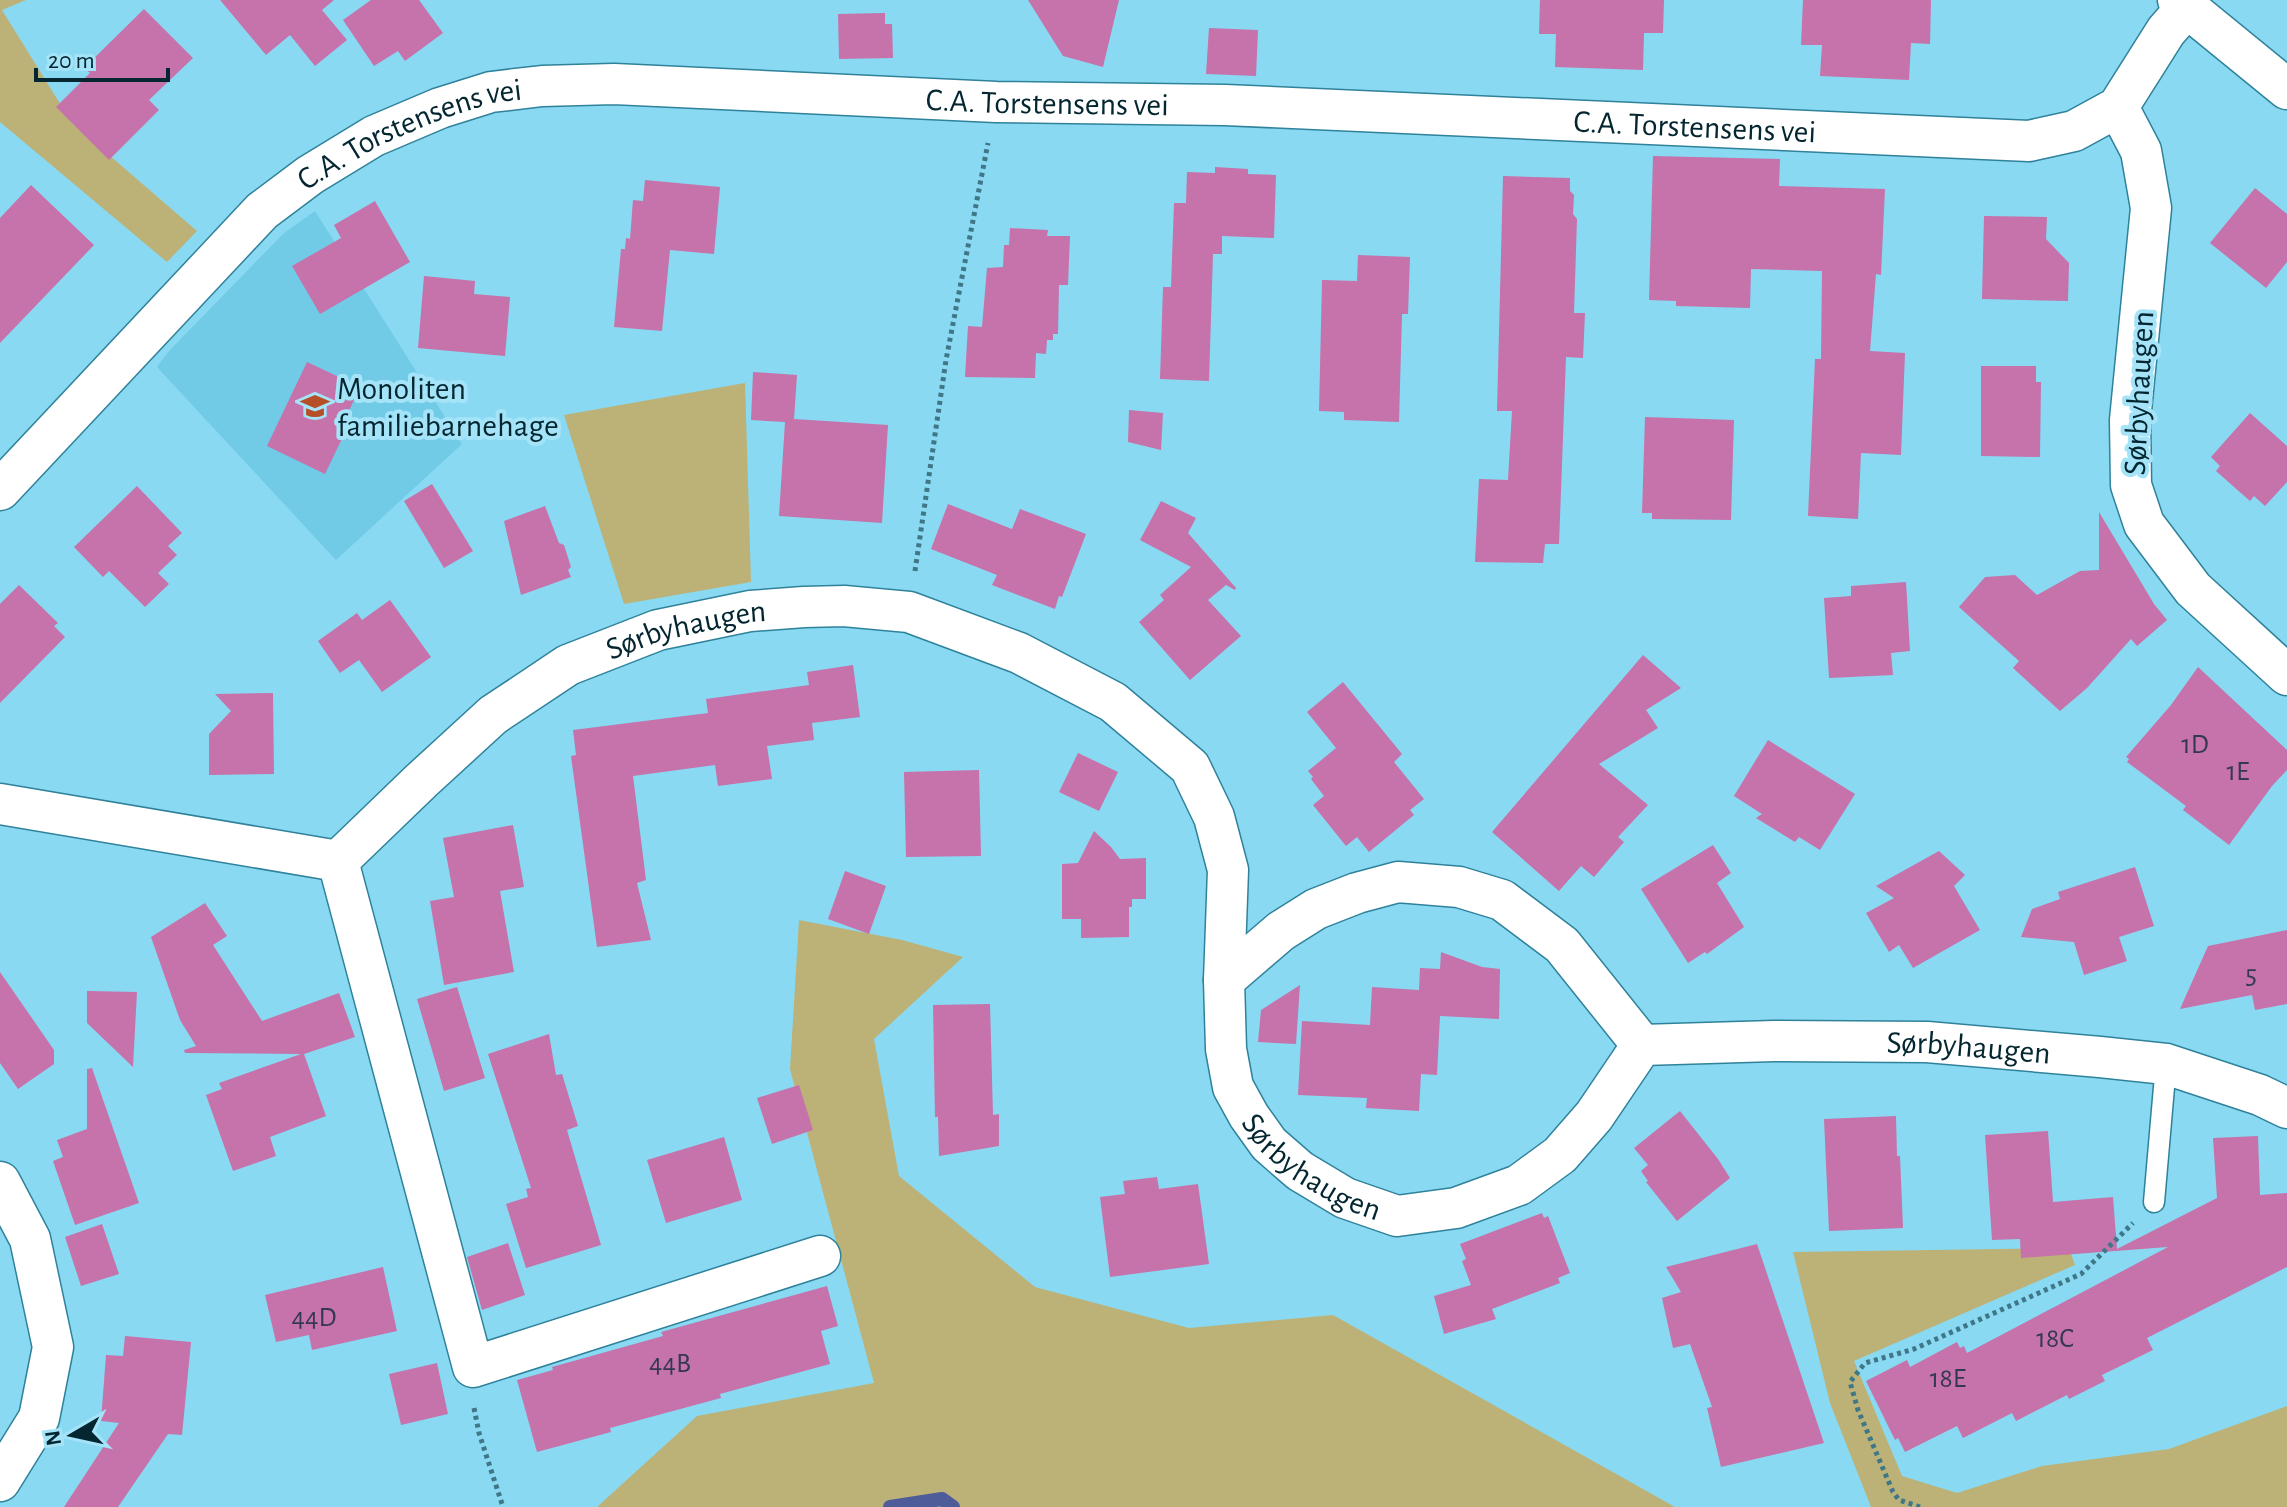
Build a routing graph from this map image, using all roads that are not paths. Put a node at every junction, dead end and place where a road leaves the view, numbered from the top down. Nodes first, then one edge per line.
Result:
1 (2182, 4) edge
2 (2287, 89) edge
3 (2118, 107) junction
4 (0, 490) edge
5 (2287, 675) edge
6 (0, 804) edge
7 (338, 861) junction
8 (1224, 980) junction
9 (1642, 1045) junction
10 (2166, 1064) junction
11 (2287, 1108) edge
12 (0, 1182) edge
13 (2154, 1202) road end
14 (820, 1256) dead end
15 (0, 1481) edge

1 - 2 street
1 - 3 street, C.A. Torstensens vei
3 - 4 street, C.A. Torstensens vei
3 - 5 street, Sørbyhaugen
6 - 7 street
7 - 8 street, Sørbyhaugen
7 - 14 street
8 - 9 street
8 - 9 street, Sørbyhaugen
9 - 10 street, Sørbyhaugen
10 - 11 street, Sørbyhaugen
10 - 13 lane
12 - 15 street

